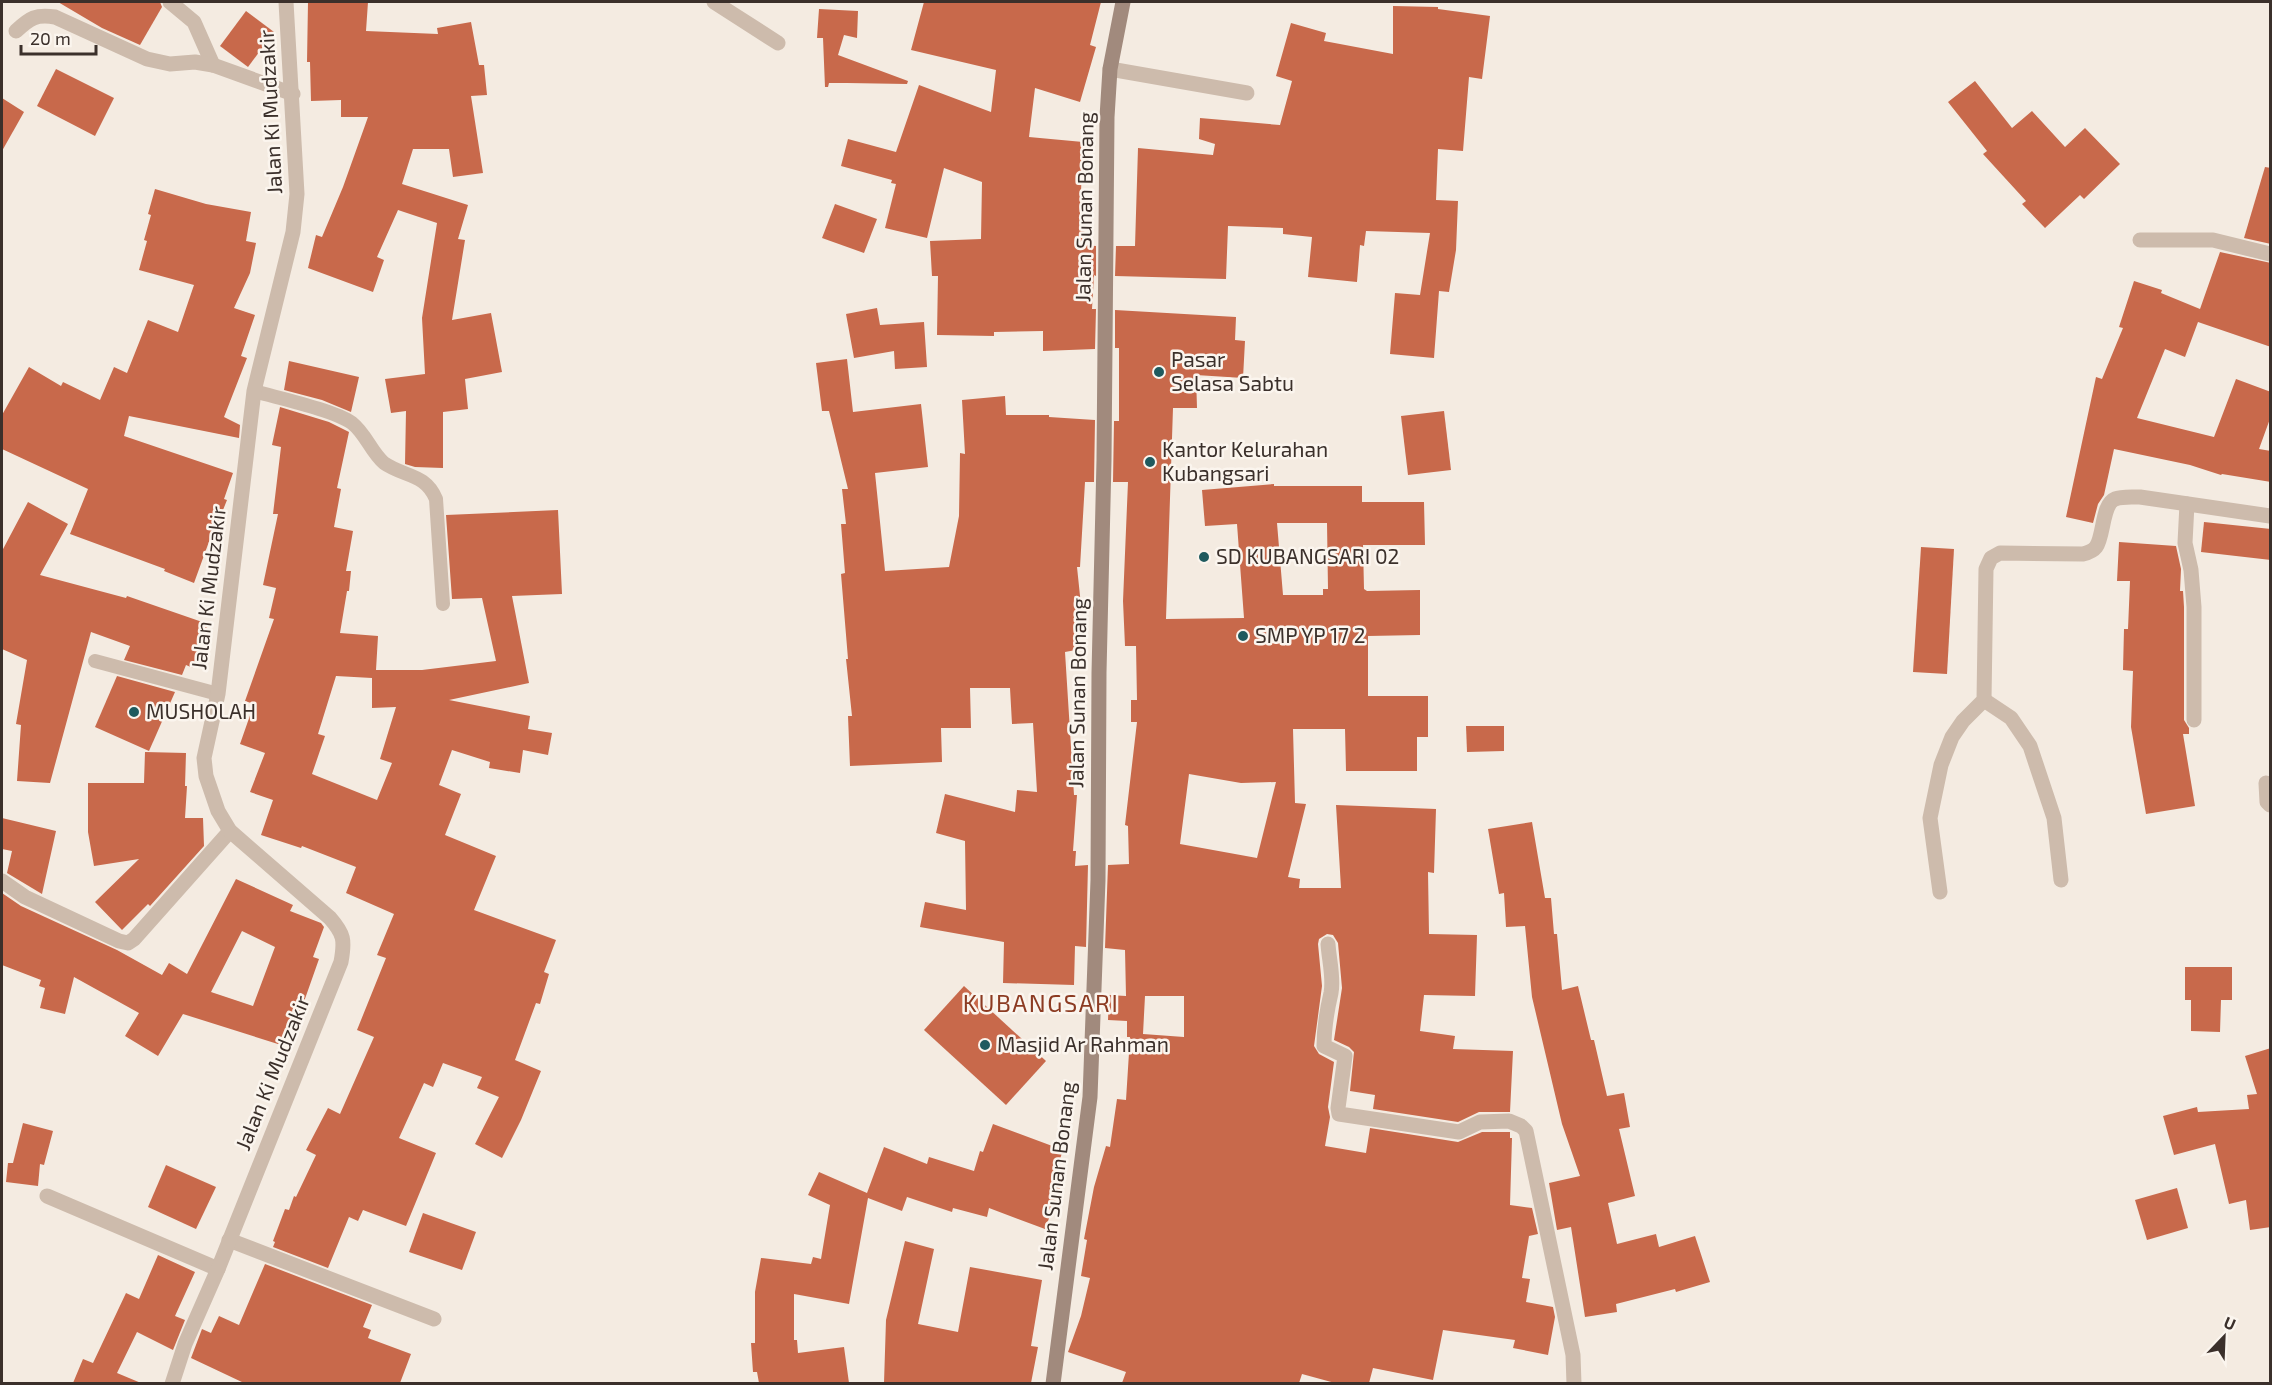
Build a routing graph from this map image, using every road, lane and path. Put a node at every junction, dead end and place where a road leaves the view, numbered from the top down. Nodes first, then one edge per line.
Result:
1 (170, 2) edge
2 (286, 2) edge
3 (714, 2) edge
4 (1123, 2) edge
5 (16, 31) dead end
6 (778, 43) dead end
7 (213, 65) junction
8 (1110, 69) junction
9 (1247, 93) dead end
10 (293, 94) junction
11 (2140, 240) dead end
12 (2271, 254) edge
13 (254, 391) junction
14 (2187, 504) junction
15 (2271, 516) edge
16 (442, 604) dead end
17 (95, 661) dead end
18 (218, 694) junction
19 (1984, 700) junction
20 (2194, 720) dead end
21 (2266, 783) dead end
22 (2271, 805) edge
23 (230, 831) junction
24 (2061, 880) dead end
25 (2, 881) edge
26 (1940, 891) dead end
27 (1328, 944) dead end
28 (47, 1196) dead end
29 (228, 1240) junction
30 (218, 1269) junction
31 (434, 1319) dead end
32 (172, 1383) edge
33 (1053, 1383) edge
34 (1574, 1383) edge

1 - 7 street
2 - 10 street, Jalan Ki Mudzakir
3 - 6 street
4 - 8 street, Jalan Sunan Bonang
5 - 7 street
7 - 10 street
8 - 9 street
8 - 33 street, Jalan Sunan Bonang
10 - 13 street, Jalan Ki Mudzakir
11 - 12 street
13 - 16 lane
13 - 18 street, Jalan Ki Mudzakir
14 - 15 street
14 - 19 street
14 - 20 street
17 - 18 lane
18 - 23 street, Jalan Ki Mudzakir
19 - 24 street
19 - 26 street
21 - 22 street
23 - 25 street
23 - 29 street, Jalan Ki Mudzakir
27 - 34 street
28 - 30 street
29 - 30 street, Jalan Ki Mudzakir
29 - 31 street
30 - 32 street, Jalan Ki Mudzakir

